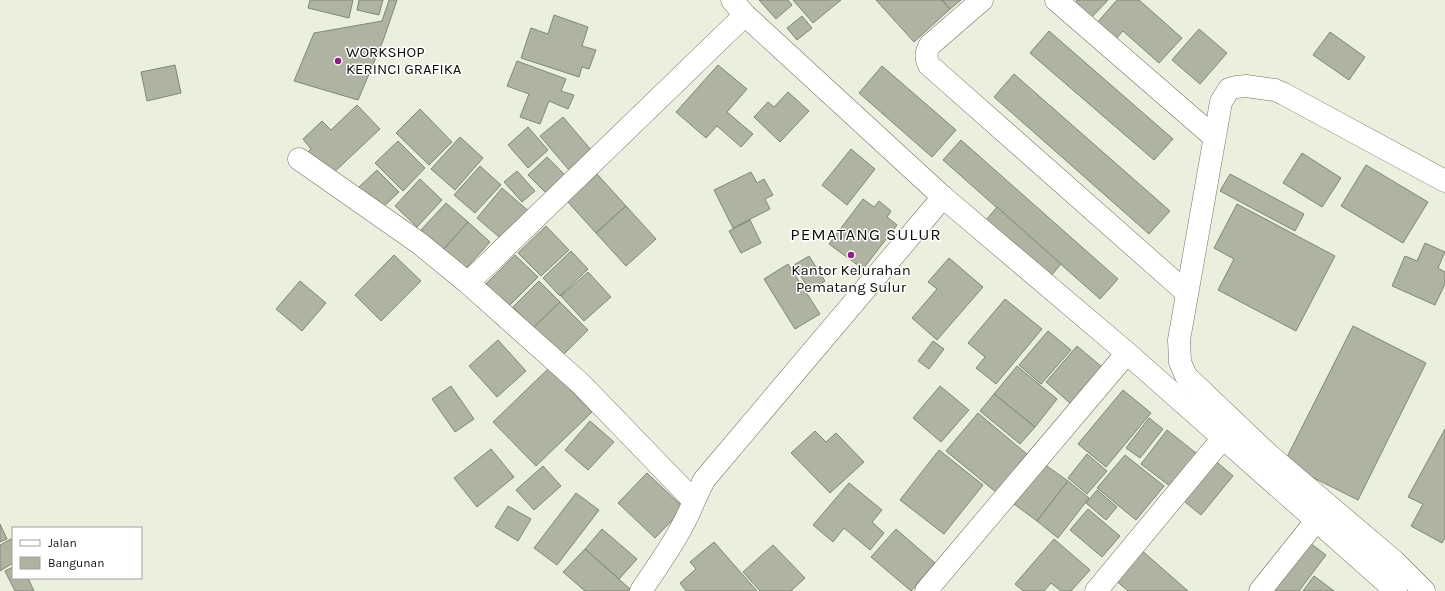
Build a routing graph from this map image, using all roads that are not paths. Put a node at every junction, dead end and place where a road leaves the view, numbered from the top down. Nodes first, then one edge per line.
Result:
1 (982, 0) edge
2 (1056, 0) edge
3 (739, 8) edge
4 (1214, 136) junction
5 (299, 159) dead end
6 (1445, 181) edge
7 (943, 197) junction
8 (468, 283) junction
9 (1187, 293) junction
10 (1127, 353) junction
11 (1223, 438) junction
12 (694, 501) junction
13 (1316, 521) junction
14 (641, 591) edge
15 (926, 591) edge
16 (1096, 591) edge
17 (1260, 591) edge
18 (1396, 591) edge
19 (1424, 591) edge

1 - 9 street
2 - 4 street
3 - 7 street
3 - 8 street
4 - 6 street
4 - 9 street
5 - 8 street
7 - 10 street
7 - 12 street
8 - 12 street
9 - 19 street
10 - 11 street
10 - 15 street
11 - 13 street
11 - 16 street
12 - 14 street
13 - 17 street
13 - 18 street

